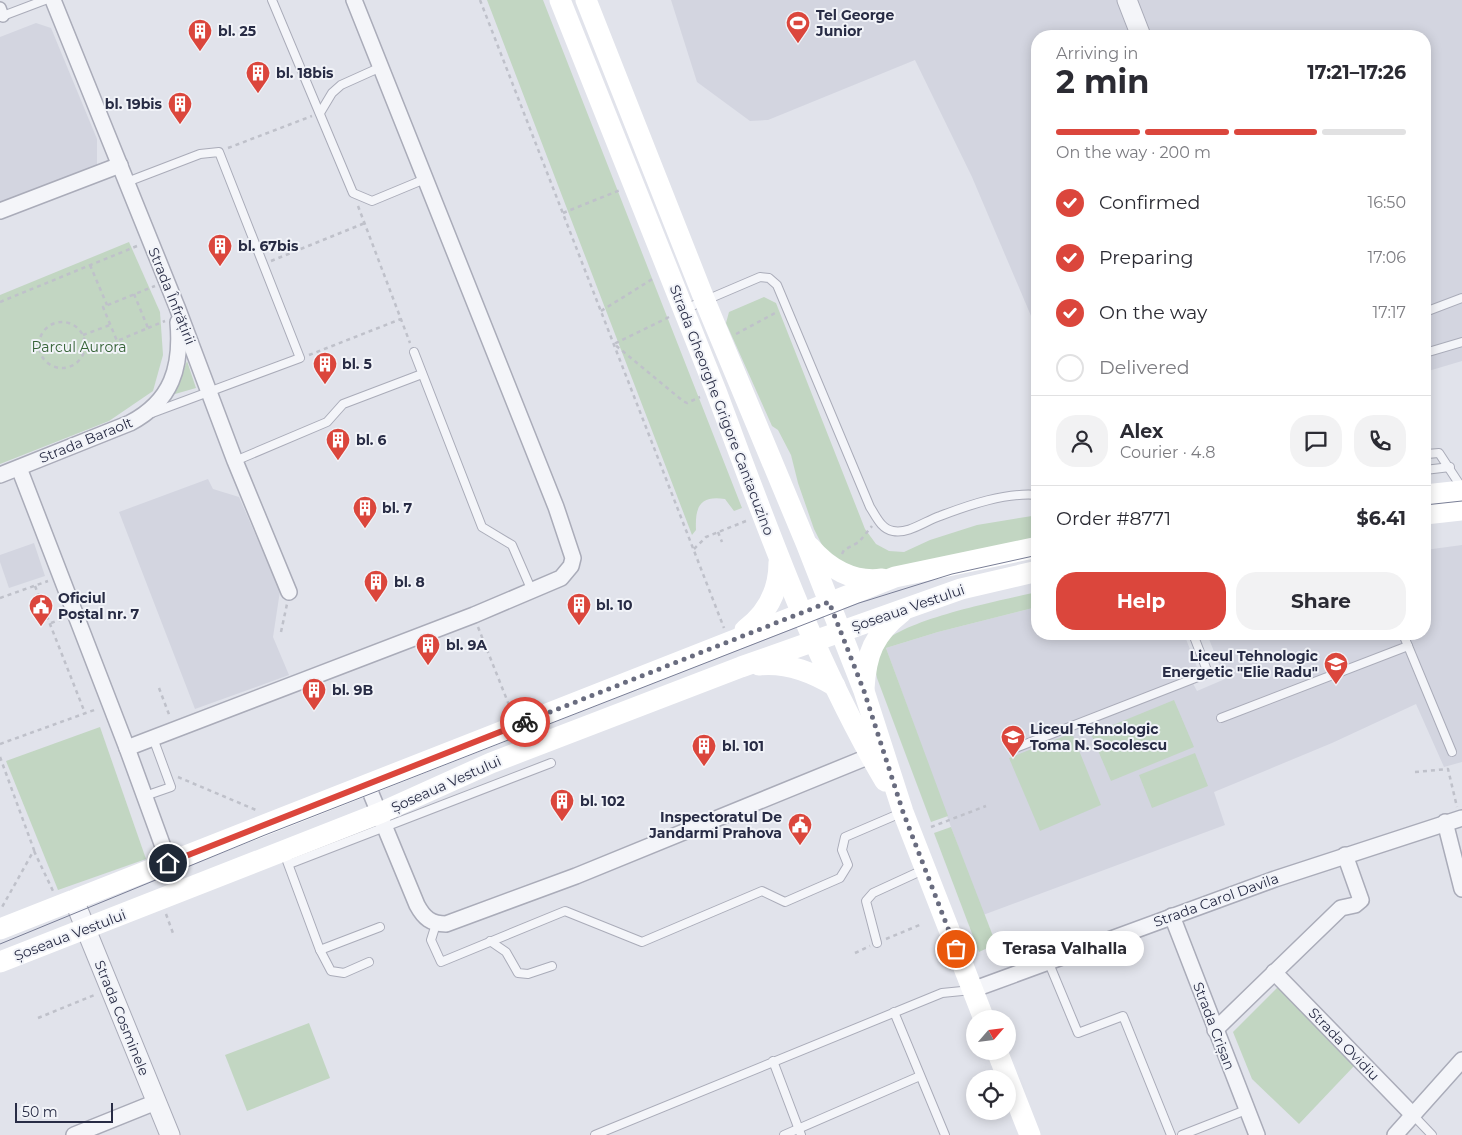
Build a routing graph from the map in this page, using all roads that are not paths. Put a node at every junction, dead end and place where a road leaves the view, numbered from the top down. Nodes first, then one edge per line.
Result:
1 (44, 0) edge
2 (53, 0) edge
3 (272, 0) edge
4 (354, 0) edge
5 (560, 0) edge
6 (586, 0) edge
7 (1127, 0) edge
8 (1, 14) edge
9 (1140, 30) edge
10 (381, 67) junction
11 (320, 113) junction
12 (120, 165) junction
13 (425, 179) junction
14 (126, 182) junction
15 (0, 211) edge
16 (1462, 298) edge
17 (705, 301) junction
18 (684, 310) junction
19 (1431, 310) edge
20 (177, 311) junction
21 (1462, 342) edge
22 (1431, 351) edge
23 (414, 352) road end
24 (422, 374) junction
25 (210, 393) junction
26 (143, 416) junction
27 (1431, 454) edge
28 (235, 461) junction
29 (1450, 467) junction
30 (19, 468) junction
31 (1431, 469) edge
32 (0, 475) edge
33 (1462, 489) edge
34 (1431, 494) edge
35 (1031, 495) edge
36 (1462, 510) edge
37 (1431, 513) edge
38 (806, 543) junction
39 (1031, 548) edge
40 (778, 557) junction
41 (1031, 572) edge
42 (894, 577) junction
43 (532, 591) junction
44 (289, 592) road end
45 (829, 602) junction
46 (910, 606) junction
47 (801, 612) junction
48 (840, 631) junction
49 (730, 640) junction
50 (1195, 640) edge
51 (1406, 640) edge
52 (813, 641) junction
53 (1408, 646) junction
54 (741, 667) junction
55 (835, 686) junction
56 (864, 691) junction
57 (1221, 718) dead end
58 (153, 738) junction
59 (127, 748) junction
60 (1013, 749) dead end
61 (1452, 752) dead end
62 (870, 756) junction
63 (551, 763) dead end
64 (368, 784) junction
65 (145, 796) junction
66 (903, 812) junction
67 (383, 820) junction
68 (1455, 820) edge
69 (1346, 855) junction
70 (286, 858) junction
71 (168, 863) junction
72 (925, 870) junction
73 (1462, 889) edge
74 (74, 900) junction
75 (1172, 916) junction
76 (430, 920) junction
77 (380, 927) dead end
78 (85, 928) junction
79 (0, 929) edge
80 (490, 941) junction
81 (877, 942) road end
82 (320, 950) junction
83 (1048, 961) junction
84 (0, 962) edge
85 (370, 962) dead end
86 (552, 966) dead end
87 (1274, 972) junction
88 (972, 990) junction
89 (980, 1010) edge
90 (894, 1012) junction
91 (1215, 1030) junction
92 (1001, 1060) edge
93 (1462, 1060) edge
94 (773, 1061) junction
95 (920, 1076) junction
96 (156, 1102) junction
97 (1246, 1110) junction
98 (1413, 1115) junction
99 (800, 1132) edge
100 (74, 1135) edge
101 (170, 1135) edge
102 (594, 1135) edge
103 (784, 1135) edge
104 (945, 1135) edge
105 (1030, 1135) edge
106 (1171, 1135) edge
107 (1182, 1135) edge
108 (1257, 1135) edge
109 (1395, 1135) edge
110 (1432, 1135) edge

1 - 8 lane
2 - 12 street, Strada Înfrățirii
3 - 11 lane
4 - 10 street
5 - 18 main road, Strada Gheorghe Grigore Cantacuzino
6 - 17 main road, Strada Gheorghe Grigore Cantacuzino
7 - 9 street
10 - 11 lane
10 - 13 street
11 - 13 lane
12 - 14 street, Strada Înfrățirii
12 - 15 street
13 - 43 street
14 - 20 street, Strada Înfrățirii
14 - 25 lane
16 - 19 lane
17 - 18 lane
17 - 35 lane
17 - 38 main road, Strada Gheorghe Grigore Cantacuzino
18 - 40 main road, Strada Gheorghe Grigore Cantacuzino
20 - 25 street, Strada Înfrățirii
20 - 26 street, Strada Baraolt
21 - 22 lane
23 - 24 lane
24 - 28 lane
24 - 43 lane
25 - 26 lane
25 - 28 street, Strada Înfrățirii
26 - 30 street, Strada Baraolt
27 - 29 lane
28 - 44 street, Strada Înfrățirii
29 - 31 lane
29 - 33 lane
30 - 32 street, Strada Baraolt
30 - 59 street
33 - 34 main road
36 - 37 main road
38 - 42 main road
38 - 45 main road, Strada Gheorghe Grigore Cantacuzino
39 - 42 main road, Șoseaua Vestului
40 - 47 main road, Strada Gheorghe Grigore Cantacuzino
40 - 49 main road
41 - 46 main road, Șoseaua Vestului
42 - 45 main road, Șoseaua Vestului
43 - 58 street
45 - 47 main road, Șoseaua Vestului
45 - 48 main road, Strada Gheorghe Grigore Cantacuzino
46 - 48 main road, Șoseaua Vestului
46 - 56 main road
47 - 49 main road, Șoseaua Vestului
47 - 52 main road, Strada Gheorghe Grigore Cantacuzino
48 - 52 main road, Șoseaua Vestului
48 - 56 main road, Strada Gheorghe Grigore Cantacuzino
49 - 64 main road, Șoseaua Vestului
50 - 60 lane
51 - 53 lane
52 - 54 main road, Șoseaua Vestului
52 - 55 main road, Strada Gheorghe Grigore Cantacuzino
53 - 57 lane
53 - 61 lane
54 - 55 main road
54 - 67 main road, Șoseaua Vestului
55 - 62 main road, Strada Gheorghe Grigore Cantacuzino
56 - 66 main road, Strada Gheorghe Grigore Cantacuzino
58 - 59 street
58 - 65 lane
59 - 65 street
62 - 66 main road, Strada Gheorghe Grigore Cantacuzino
62 - 76 street
63 - 67 lane
64 - 67 street
64 - 71 main road, Șoseaua Vestului
65 - 71 street
66 - 72 main road, Strada Gheorghe Grigore Cantacuzino
66 - 80 lane
67 - 70 main road, Șoseaua Vestului
67 - 76 street
68 - 69 street, Strada Carol Davila
68 - 73 street
69 - 75 street, Strada Carol Davila
69 - 87 street
70 - 78 main road, Șoseaua Vestului
70 - 82 lane
71 - 74 main road, Șoseaua Vestului
72 - 81 lane
72 - 88 main road, Strada Gheorghe Grigore Cantacuzino
74 - 78 street, Strada Cosminele
74 - 79 main road, Șoseaua Vestului
75 - 83 street, Strada Carol Davila
75 - 91 street, Strada Crișan
76 - 80 lane
77 - 82 lane
78 - 84 main road, Șoseaua Vestului
78 - 96 street, Strada Cosminele
80 - 86 lane
82 - 85 lane
83 - 88 street, Strada Carol Davila
83 - 106 lane
87 - 91 street
87 - 98 street, Strada Ovidiu
88 - 89 main road, Strada Gheorghe Grigore Cantacuzino
88 - 90 lane
90 - 94 lane
90 - 95 lane
91 - 97 street, Strada Crișan
92 - 105 main road
93 - 98 street
94 - 99 lane
94 - 102 lane
95 - 99 lane
95 - 104 lane
96 - 100 street
96 - 101 street, Strada Cosminele
97 - 107 lane
97 - 108 street, Strada Crișan
98 - 109 street
98 - 110 lane
99 - 103 lane

